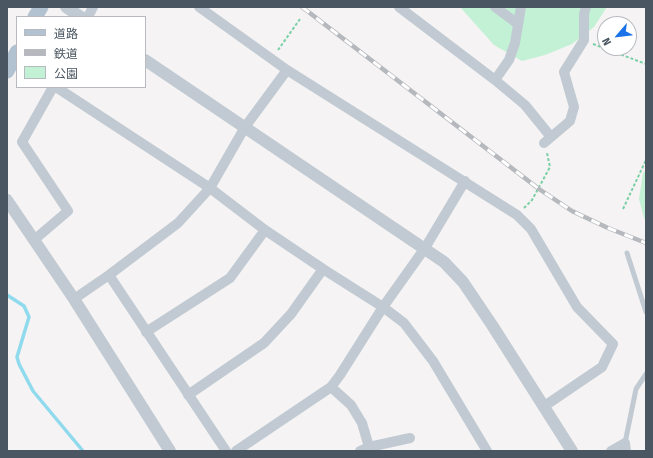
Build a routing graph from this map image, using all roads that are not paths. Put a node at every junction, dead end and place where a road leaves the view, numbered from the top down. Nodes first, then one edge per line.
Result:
1 (41, 7) edge
2 (66, 7) edge
3 (93, 7) edge
4 (199, 7) edge
5 (399, 7) edge
6 (495, 7) edge
7 (521, 7) edge
8 (586, 7) edge
9 (36, 16) edge
10 (80, 16) edge
11 (88, 16) edge
12 (518, 24) junction
13 (16, 54) edge
14 (146, 61) edge
15 (287, 70) junction
16 (7, 71) edge
17 (496, 80) junction
18 (54, 88) edge
19 (57, 88) edge
20 (245, 127) junction
21 (465, 181) junction
22 (210, 188) junction
23 (7, 200) edge
24 (265, 230) junction
25 (34, 240) junction
26 (425, 248) junction
27 (627, 253) dead end
28 (322, 269) junction
29 (109, 275) junction
30 (74, 299) junction
31 (383, 307) junction
32 (646, 312) edge
33 (146, 332) junction
34 (646, 374) edge
35 (331, 387) junction
36 (188, 395) junction
37 (544, 407) junction
38 (410, 438) dead end
39 (625, 447) edge
40 (364, 449) edge
41 (170, 451) edge
42 (226, 451) edge
43 (236, 451) edge
44 (487, 451) edge
45 (572, 451) edge
46 (612, 451) edge

1 - 9 main road
2 - 10 street
3 - 11 street
4 - 15 street
5 - 17 street
6 - 12 street
7 - 12 street
8 - 17 street
12 - 17 street
13 - 16 main road
14 - 20 street
15 - 20 street
15 - 21 street
18 - 25 street
19 - 22 street
20 - 22 street
20 - 26 street
21 - 26 street
21 - 37 street
22 - 24 street
22 - 29 street
23 - 25 street
24 - 28 street
24 - 33 street
25 - 30 street
26 - 31 street
26 - 37 street
27 - 32 lane
28 - 31 street
28 - 36 street
29 - 30 street
29 - 33 street
30 - 41 street
31 - 35 street
31 - 44 street
33 - 36 street
34 - 39 lane
35 - 40 street
35 - 43 street
36 - 42 street
37 - 45 street
38 - 40 street
39 - 46 street

